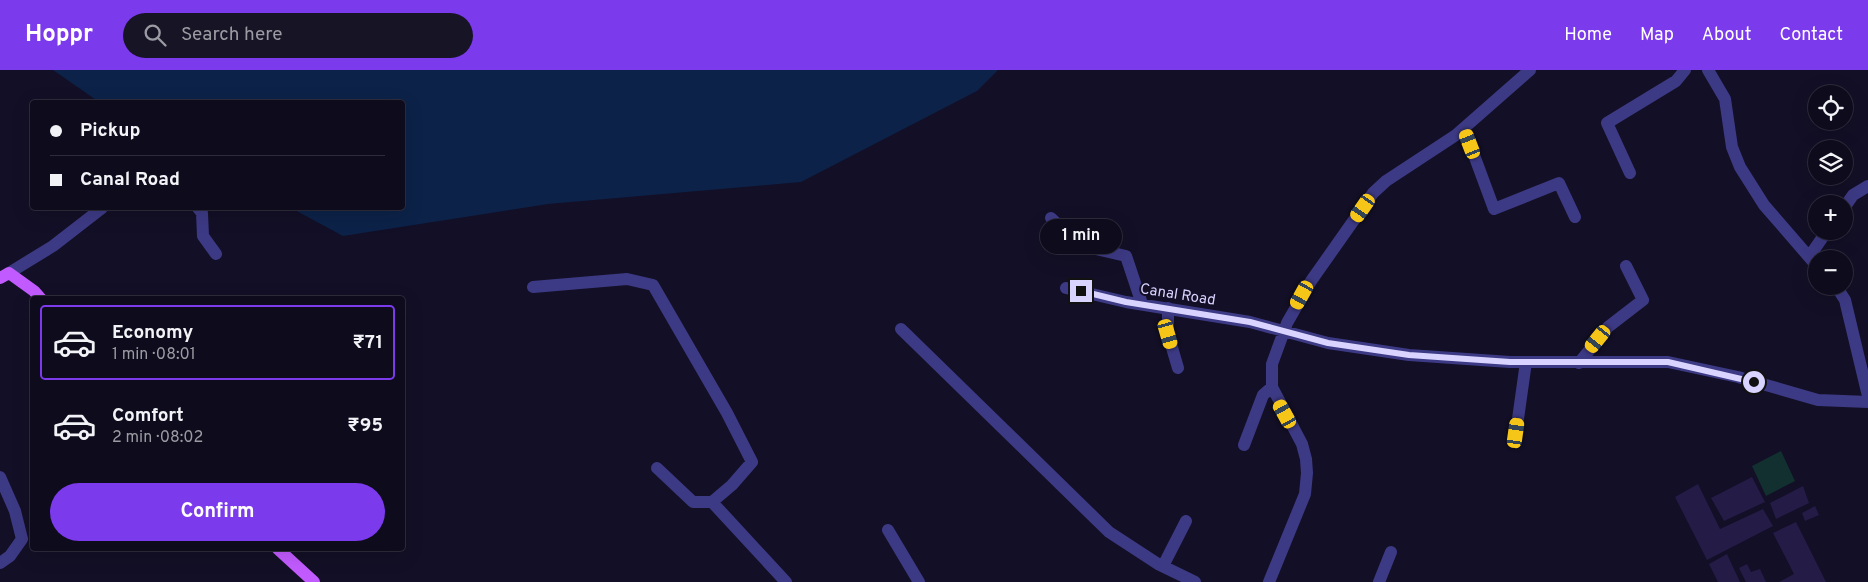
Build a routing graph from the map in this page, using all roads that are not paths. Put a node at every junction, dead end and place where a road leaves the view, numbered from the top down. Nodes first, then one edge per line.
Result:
1 (1530, 70) edge
2 (1685, 70) edge
3 (1708, 70) edge
4 (1464, 128) junction
5 (1630, 173) dead end
6 (1868, 186) edge
7 (1853, 195) edge
8 (99, 210) edge
9 (200, 210) edge
10 (1575, 217) dead end
11 (1051, 218) dead end
12 (216, 254) dead end
13 (1808, 255) edge
14 (1626, 266) dead end
15 (4, 275) edge
16 (533, 287) dead end
17 (1066, 288) dead end
18 (1842, 295) edge
19 (38, 296) edge
20 (1142, 304) junction
21 (1168, 308) junction
22 (901, 329) dead end
23 (1284, 331) junction
24 (1526, 362) junction
25 (1579, 363) junction
26 (1178, 368) dead end
27 (1272, 387) junction
28 (1868, 396) edge
29 (1868, 402) edge
30 (1516, 433) dead end
31 (1244, 445) dead end
32 (657, 468) dead end
33 (0, 477) edge
34 (712, 502) junction
35 (1186, 521) dead end
36 (888, 530) dead end
37 (280, 551) edge
38 (1391, 552) dead end
39 (0, 563) edge
40 (1163, 566) junction
41 (314, 582) edge
42 (786, 582) edge
43 (919, 582) edge
44 (1195, 582) edge
45 (1269, 582) edge
46 (1379, 582) edge

1 - 4 street
2 - 5 street
3 - 13 street
4 - 10 street
4 - 23 street
6 - 7 street
8 - 15 street
9 - 12 street
11 - 20 street
14 - 25 street
15 - 19 main road
16 - 34 street
17 - 20 street, Canal Road
18 - 28 street
20 - 21 street, Canal Road
21 - 23 street, Canal Road
21 - 26 street
22 - 40 street
23 - 24 street, Canal Road
23 - 27 street
24 - 25 street, Canal Road
24 - 30 street
25 - 29 street, Canal Road
27 - 31 street
27 - 45 street
32 - 34 street
33 - 39 street
34 - 42 street
35 - 40 street
36 - 43 street
37 - 41 main road
38 - 46 street
40 - 44 street

